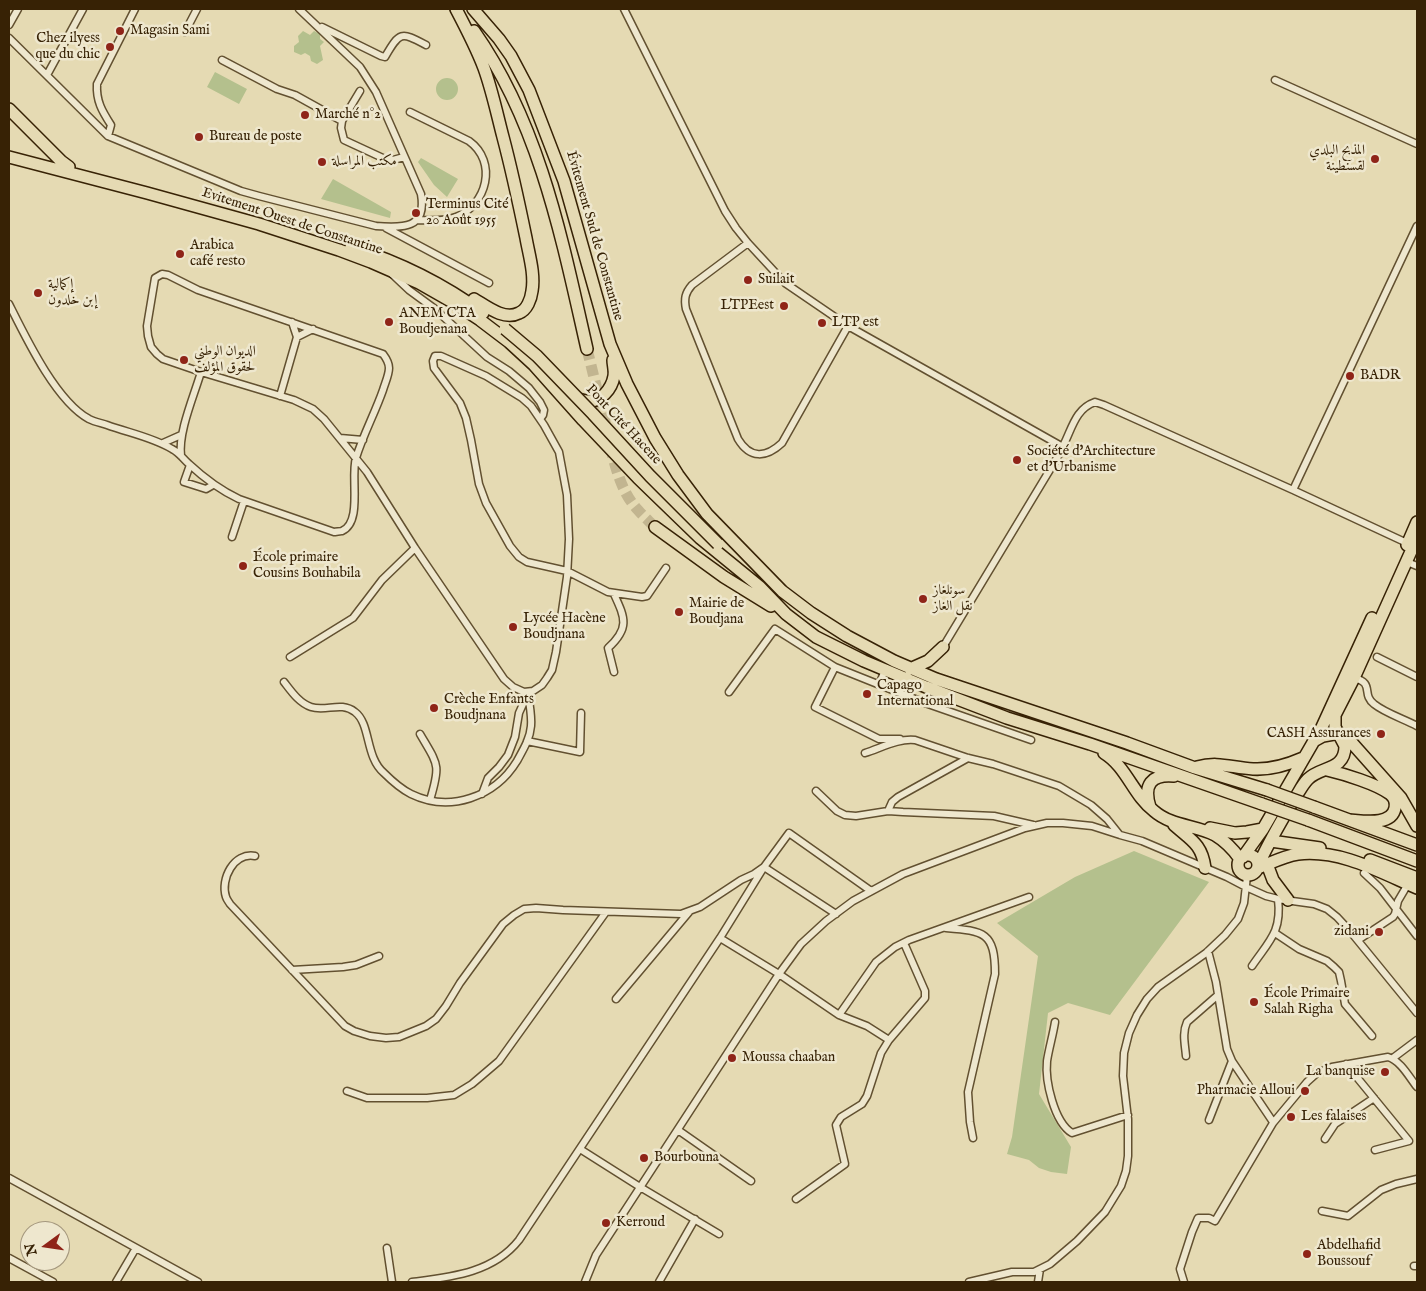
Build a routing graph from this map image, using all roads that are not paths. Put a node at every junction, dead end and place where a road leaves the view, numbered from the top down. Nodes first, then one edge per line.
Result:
1 (18, 9) edge
2 (83, 9) edge
3 (135, 9) edge
4 (197, 9) edge
5 (299, 9) edge
6 (457, 9) edge
7 (472, 9) edge
8 (624, 9) edge
9 (313, 22) junction
10 (9, 25) edge
11 (185, 32) dead end
12 (9, 38) edge
13 (426, 45) dead end
14 (222, 60) dead end
15 (47, 75) junction
16 (1275, 80) dead end
17 (360, 91) dead end
18 (9, 109) edge
19 (410, 112) dead end
20 (342, 121) junction
21 (108, 136) junction
22 (1417, 144) edge
23 (9, 150) edge
24 (9, 157) edge
25 (404, 157) junction
26 (69, 167) junction
27 (417, 220) junction
28 (1417, 226) edge
29 (384, 227) junction
30 (748, 243) junction
31 (385, 268) junction
32 (423, 275) junction
33 (489, 283) dead end
34 (9, 304) edge
35 (292, 322) junction
36 (848, 326) junction
37 (313, 329) junction
38 (505, 329) joint
39 (297, 337) junction
40 (610, 344) junction
41 (587, 349) tunnel mouth
42 (201, 372) junction
43 (559, 393) junction
44 (280, 396) junction
45 (540, 419) junction
46 (181, 435) junction
47 (340, 438) junction
48 (364, 440) junction
49 (163, 443) junction
50 (1063, 447) junction
51 (181, 456) junction
52 (356, 459) junction
53 (190, 465) junction
54 (213, 485) junction
55 (1293, 490) junction
56 (244, 501) junction
57 (1417, 522) edge
58 (654, 527) tunnel mouth
59 (232, 536) dead end
60 (1412, 541) edge
61 (715, 546) junction
62 (415, 548) junction
63 (1412, 564) edge
64 (666, 568) dead end
65 (567, 571) junction
66 (782, 591) junction
67 (614, 594) junction
68 (786, 614) junction
69 (943, 647) junction
70 (290, 657) dead end
71 (1377, 657) dead end
72 (835, 667) junction
73 (910, 669) junction
74 (885, 670) junction
75 (614, 672) dead end
76 (1354, 678) junction
77 (1417, 678) edge
78 (936, 679) junction
79 (284, 682) dead end
80 (879, 685) junction
81 (528, 692) junction
82 (729, 692) dead end
83 (581, 713) dead end
84 (1416, 723) edge
85 (420, 734) dead end
86 (1340, 735) junction
87 (909, 739) junction
88 (527, 740) junction
89 (1031, 740) dead end
90 (1314, 742) junction
91 (1090, 744) junction
92 (865, 753) dead end
93 (968, 758) junction
94 (1303, 758) junction
95 (1327, 770) junction
96 (1191, 773) junction
97 (816, 791) dead end
98 (482, 794) junction
99 (430, 800) junction
100 (1150, 808) junction
101 (888, 811) junction
102 (1170, 820) junction
103 (1350, 820) junction
104 (1034, 826) junction
105 (1417, 826) edge
106 (1198, 829) junction
107 (1263, 829) junction
108 (1120, 835) junction
109 (1271, 840) junction
110 (1417, 845) edge
111 (255, 856) dead end
112 (1242, 858) junction
113 (1417, 861) edge
114 (1261, 866) junction
115 (764, 867) junction
116 (1205, 868) junction
117 (1364, 873) dead end
118 (1246, 881) junction
119 (1414, 883) edge
120 (872, 891) junction
121 (1029, 897) dead end
122 (1283, 900) junction
123 (1396, 908) junction
124 (689, 911) junction
125 (606, 912) junction
126 (836, 914) junction
127 (943, 928) junction
128 (1275, 933) junction
129 (1417, 936) edge
130 (720, 938) junction
131 (1358, 940) junction
132 (904, 943) junction
133 (1208, 951) junction
134 (379, 956) dead end
135 (1252, 966) dead end
136 (292, 970) junction
137 (779, 974) junction
138 (1218, 995) junction
139 (616, 999) dead end
140 (1417, 1013) edge
141 (839, 1015) junction
142 (1055, 1022) dead end
143 (1372, 1036) dead end
144 (889, 1040) junction
145 (1417, 1040) edge
146 (1186, 1056) dead end
147 (1393, 1058) junction
148 (1232, 1061) junction
149 (1346, 1064) junction
150 (1417, 1087) edge
151 (347, 1091) dead end
152 (1374, 1098) junction
153 (1128, 1115) junction
154 (1209, 1120) dead end
155 (1274, 1122) junction
156 (678, 1130) junction
157 (973, 1138) dead end
158 (1325, 1139) dead end
159 (580, 1148) junction
160 (1375, 1150) dead end
161 (9, 1178) edge
162 (1417, 1179) edge
163 (751, 1181) dead end
164 (640, 1187) junction
165 (796, 1199) dead end
166 (1322, 1211) dead end
167 (695, 1219) junction
168 (719, 1234) dead end
169 (136, 1248) junction
170 (386, 1248) dead end
171 (9, 1258) edge
172 (1040, 1270) junction
173 (48, 1281) edge
174 (116, 1282) edge
175 (198, 1282) edge
176 (392, 1282) edge
177 (412, 1282) edge
178 (585, 1282) edge
179 (659, 1282) edge
180 (969, 1282) edge
181 (1038, 1282) edge
182 (1184, 1282) edge

1 - 10 street
2 - 15 street
3 - 21 street
4 - 11 street
5 - 9 street
6 - 32 highway
6 - 41 highway
7 - 40 highway, Évitement Sud de Constantine
8 - 30 street
9 - 13 street
9 - 25 street
12 - 15 street
14 - 20 street
15 - 21 street
16 - 22 street
17 - 20 street
18 - 26 highway
19 - 27 street
20 - 25 street
21 - 29 street
23 - 26 highway, Evitement Ouest de Constantine
24 - 31 highway, Evitement Ouest de Constantine
25 - 27 street
26 - 32 highway, Evitement Ouest de Constantine
27 - 29 street
28 - 55 street
29 - 33 street
30 - 36 street
30 - 36 street
31 - 43 highway, Evitement Ouest de Constantine
31 - 45 street
32 - 38 highway, Evitement Ouest de Constantine
34 - 49 street
35 - 37 street
35 - 39 street
35 - 42 street
36 - 50 street
37 - 39 street
37 - 48 street
38 - 61 highway, Pont Cité Hacene, bridge
39 - 44 street
40 - 43 highway
40 - 66 highway
42 - 44 street
42 - 46 street
43 - 61 highway, Pont Cité Hacene
44 - 47 street
45 - 65 street
45 - 65 street
46 - 49 street
46 - 51 street
47 - 48 street
47 - 52 street
48 - 52 street
49 - 51 street
50 - 55 street
50 - 69 street
51 - 53 street
52 - 56 street
52 - 62 street
53 - 54 street
53 - 54 street
54 - 56 street
55 - 60 street
56 - 59 street
57 - 60 highway
58 - 68 highway
60 - 63 highway
60 - 90 highway
61 - 66 highway
61 - 68 highway
62 - 70 street
62 - 81 street
63 - 76 highway
64 - 67 street
65 - 67 street
65 - 81 street
66 - 73 highway
67 - 75 street
68 - 74 highway
69 - 73 highway
69 - 78 highway
71 - 77 street
72 - 80 street
72 - 82 street
72 - 87 street
73 - 78 highway
74 - 80 street
74 - 91 highway
76 - 84 street
76 - 86 highway
78 - 96 highway
79 - 99 street
80 - 89 street
81 - 88 street
81 - 98 street
83 - 88 street
85 - 99 street
86 - 90 highway
86 - 95 highway
86 - 105 highway
87 - 92 street
87 - 93 street
88 - 98 street
90 - 94 highway
91 - 96 highway
91 - 100 highway
93 - 101 street
93 - 108 street
94 - 96 highway
94 - 107 highway
95 - 103 highway
95 - 109 highway
96 - 100 highway
96 - 103 highway, bridge
96 - 113 highway, bridge
97 - 101 street
98 - 99 street
100 - 102 highway
101 - 104 street
102 - 106 highway
102 - 116 highway
103 - 110 highway
104 - 108 street
104 - 120 street
106 - 107 highway
106 - 112 highway
107 - 112 highway
108 - 116 street
109 - 114 highway
109 - 119 highway
111 - 136 street
112 - 114 highway
112 - 118 highway
114 - 118 highway
114 - 119 highway
114 - 122 highway
115 - 120 street
115 - 124 street
115 - 126 street
115 - 130 street
116 - 118 street
117 - 123 street
118 - 122 street
118 - 133 street
119 - 123 street
120 - 126 street
121 - 127 street
122 - 128 street
122 - 131 street
123 - 129 street
123 - 131 street
124 - 125 street
124 - 139 street
125 - 136 street
125 - 151 street
126 - 137 street
127 - 132 street
127 - 157 street
128 - 135 street
128 - 143 street
130 - 137 street
130 - 159 street
131 - 140 street
132 - 141 street
132 - 144 street
133 - 138 street
133 - 153 street
134 - 136 street
137 - 141 street
137 - 156 street
138 - 146 street
138 - 148 street
141 - 144 street
142 - 153 street
144 - 165 street
145 - 147 street
147 - 149 street
147 - 150 street
148 - 154 street
148 - 155 street
149 - 152 street
149 - 155 street
152 - 158 street
152 - 160 street
153 - 172 street
155 - 182 street
156 - 163 street
156 - 164 street
159 - 164 street
159 - 177 street
161 - 169 street
162 - 166 street
164 - 167 street
164 - 178 street
167 - 168 street
167 - 179 street
169 - 174 street
169 - 175 street
170 - 176 street
171 - 173 street
172 - 180 street
172 - 181 street

